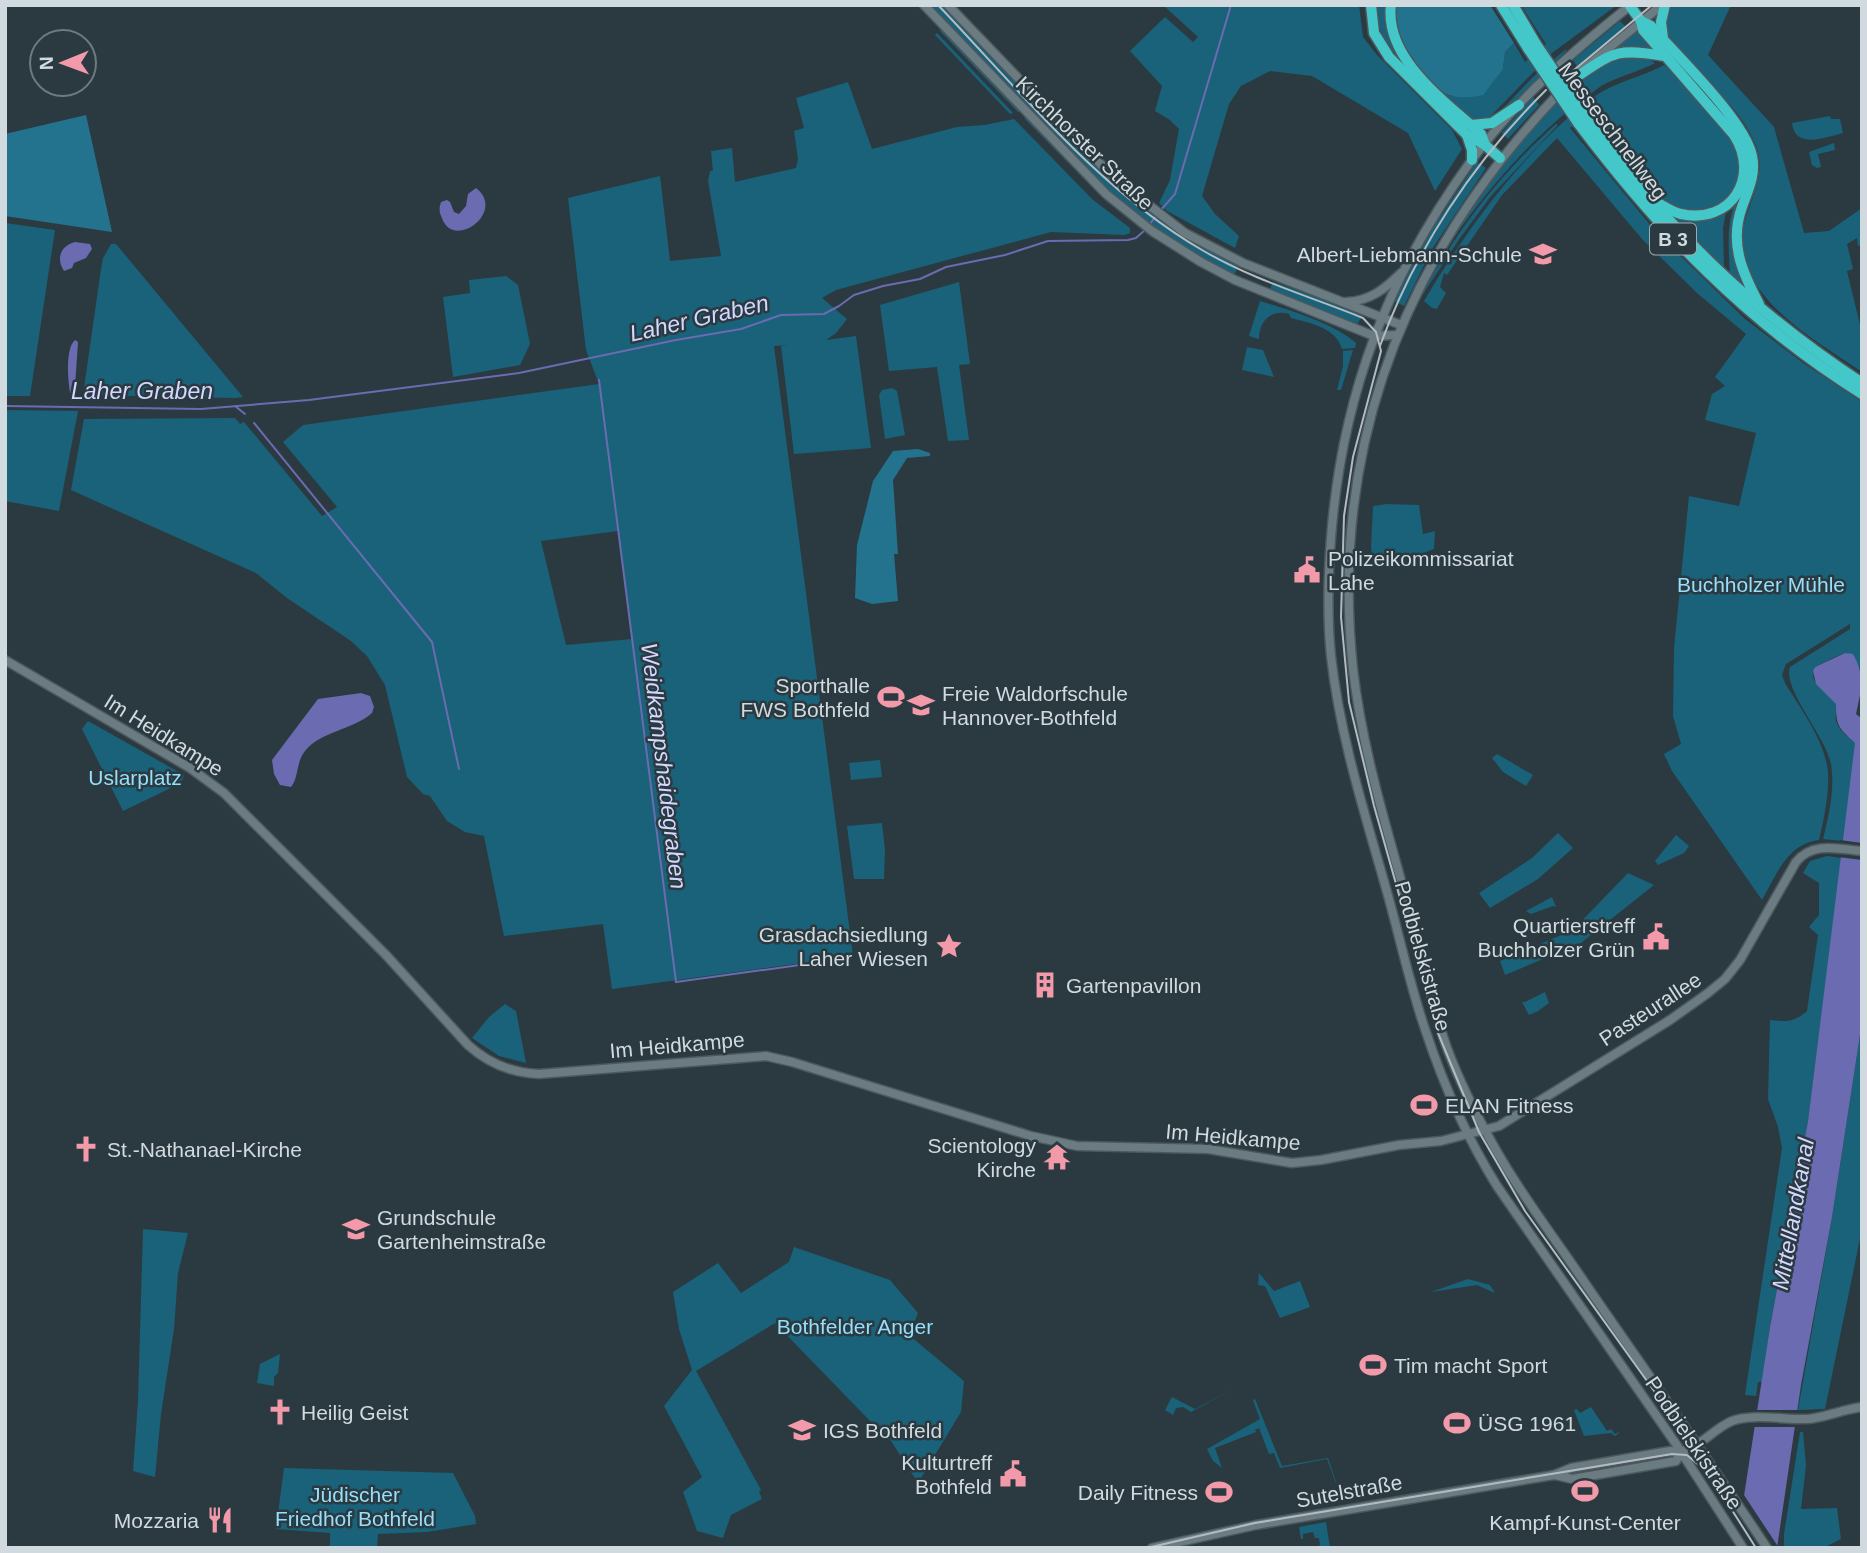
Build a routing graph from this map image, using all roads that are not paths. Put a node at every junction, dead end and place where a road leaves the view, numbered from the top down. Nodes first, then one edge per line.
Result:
1 (924, 5) edge
2 (947, 5) edge
3 (1371, 5) edge
4 (1391, 5) edge
5 (1501, 5) edge
6 (1513, 5) edge
7 (1664, 5) edge
8 (1631, 6) edge
9 (1641, 20) junction
10 (1664, 41) junction
11 (1532, 47) junction
12 (1665, 56) junction
13 (1572, 80) junction
14 (1519, 105) junction
15 (1582, 120) junction
16 (1469, 130) junction
17 (1485, 145) junction
18 (1500, 158) junction
19 (1472, 160) junction
20 (1647, 196) junction
21 (1408, 265) junction
22 (1260, 270) junction
23 (1252, 288) junction
24 (1343, 302) junction
25 (1759, 314) junction
26 (1382, 317) junction
27 (1401, 325) junction
28 (1397, 335) junction
29 (1374, 336) junction
30 (1787, 336) junction
31 (1862, 383) edge
32 (1862, 394) edge
33 (5, 660) edge
34 (1862, 851) edge
35 (1486, 1130) junction
36 (1467, 1134) junction
37 (1862, 1406) edge
38 (1698, 1444) junction
39 (1681, 1452) junction
40 (1152, 1548) edge
41 (1743, 1548) edge
42 (1767, 1548) edge

1 - 23 main road, Kirchhorster Straße
2 - 22 main road, Kirchhorster Straße
3 - 16 highway
4 - 16 highway
5 - 11 highway
6 - 11 highway
7 - 9 main road, Podbielskistraße
7 - 10 highway
8 - 9 highway
8 - 14 main road, Podbielskistraße
9 - 10 highway
9 - 12 highway
9 - 13 main road, Podbielskistraße
10 - 25 highway
11 - 15 highway, bridge
12 - 13 highway
12 - 20 highway
13 - 18 main road, Podbielskistraße
14 - 16 highway
14 - 17 main road, Podbielskistraße
15 - 20 highway
15 - 25 highway, Messeschnellweg / B 3
16 - 17 highway
16 - 19 highway
17 - 18 highway
17 - 19 main road, Podbielskistraße
18 - 27 main road, Podbielskistraße
19 - 21 main road, Podbielskistraße
20 - 25 highway
21 - 24 main road
21 - 26 main road, Podbielskistraße
22 - 23 main road
22 - 24 main road, Kirchhorster Straße
23 - 29 main road, Kirchhorster Straße
24 - 26 main road, Kirchhorster Straße
25 - 30 highway, Messeschnellweg / B 3
26 - 27 main road, Kirchhorster Straße
26 - 29 main road, Podbielskistraße
27 - 28 main road, Podbielskistraße
28 - 29 main road, Kirchhorster Straße
28 - 35 main road, Podbielskistraße
29 - 36 main road, Podbielskistraße
30 - 31 highway, Messeschnellweg / B 3
30 - 32 highway, Messeschnellweg / B 3
33 - 36 main road, Im Heidkampe
34 - 35 main road, Pasteurallee
35 - 36 main road, Im Heidkampe
35 - 38 main road, Podbielskistraße
36 - 39 main road, Podbielskistraße
37 - 38 main road, Sutelstraße
38 - 39 main road, Sutelstraße
38 - 42 main road, Podbielskistraße
39 - 40 main road, Sutelstraße
39 - 41 main road, Podbielskistraße

